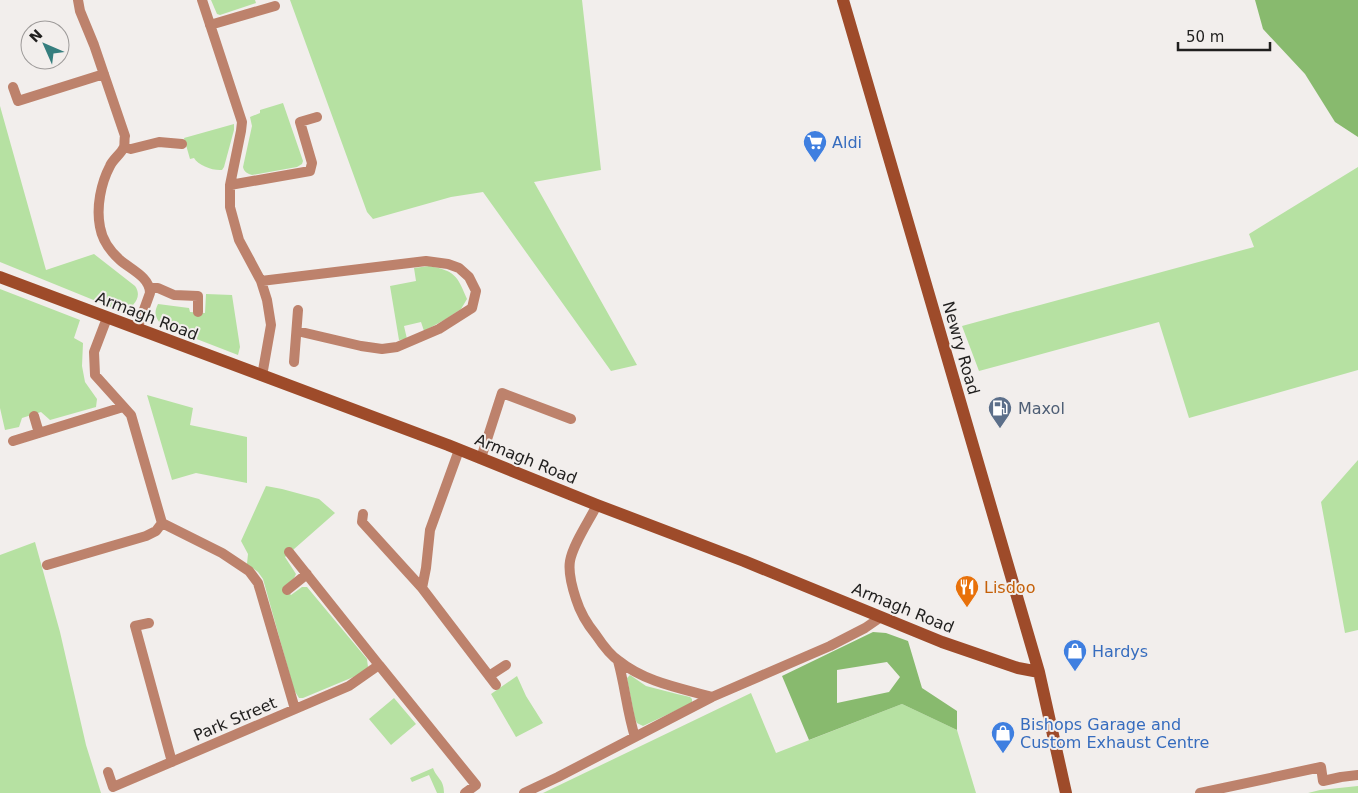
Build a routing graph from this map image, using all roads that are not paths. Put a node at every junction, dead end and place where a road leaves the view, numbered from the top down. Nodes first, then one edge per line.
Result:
1 (78, 0) edge
2 (202, 0) edge
3 (843, 0) edge
4 (274, 6) dead end
5 (210, 25) junction
6 (104, 74) junction
7 (13, 87) dead end
8 (317, 117) dead end
9 (182, 144) dead end
10 (124, 147) junction
11 (230, 185) junction
12 (0, 278) edge
13 (261, 281) junction
14 (150, 288) junction
15 (298, 310) dead end
16 (198, 312) dead end
17 (107, 318) junction
18 (137, 329) junction
19 (297, 331) junction
20 (294, 362) dead end
21 (262, 376) junction
22 (123, 407) junction
23 (34, 416) dead end
24 (571, 419) dead end
25 (39, 433) junction
26 (13, 441) dead end
27 (459, 450) junction
28 (481, 458) junction
29 (597, 505) junction
30 (364, 514) dead end
31 (162, 523) junction
32 (289, 552) dead end
33 (46, 565) dead end
34 (307, 574) junction
35 (422, 588) junction
36 (287, 590) dead end
37 (881, 617) junction
38 (148, 623) dead end
39 (618, 661) junction
40 (379, 665) junction
41 (506, 665) dead end
42 (1039, 672) junction
43 (489, 676) junction
44 (496, 685) dead end
45 (712, 697) junction
46 (294, 709) junction
47 (635, 737) junction
48 (172, 762) junction
49 (108, 772) dead end
50 (1358, 775) edge
51 (465, 793) edge
52 (524, 793) edge
53 (1066, 793) edge
54 (1200, 793) edge

1 - 6 street
2 - 5 street
3 - 42 main road, Newry Road
4 - 5 street
5 - 11 street
6 - 7 street
6 - 10 street
8 - 11 street
9 - 10 street
10 - 14 street
11 - 13 street
12 - 17 main road, Armagh Road
13 - 19 street
13 - 21 street
14 - 16 street
14 - 18 street
15 - 19 street
17 - 18 main road, Armagh Road
17 - 22 street
18 - 21 main road, Armagh Road
19 - 20 street
21 - 27 main road, Armagh Road
22 - 25 street
22 - 31 street
23 - 25 street
24 - 28 street
25 - 26 street
27 - 28 main road, Armagh Road
27 - 35 street
28 - 29 main road, Armagh Road
29 - 37 main road, Armagh Road
29 - 39 street
30 - 35 street
31 - 33 street
31 - 46 street
32 - 34 street
34 - 36 street
34 - 40 street
35 - 43 street
37 - 42 main road, Armagh Road
37 - 45 street
38 - 48 street
39 - 45 street
39 - 47 street
40 - 46 street, Park Street
40 - 51 street
41 - 43 street
42 - 53 main road, Newry Road
43 - 44 street
45 - 47 street
46 - 48 street, Park Street
47 - 52 street
48 - 49 street, Park Street
50 - 54 street

